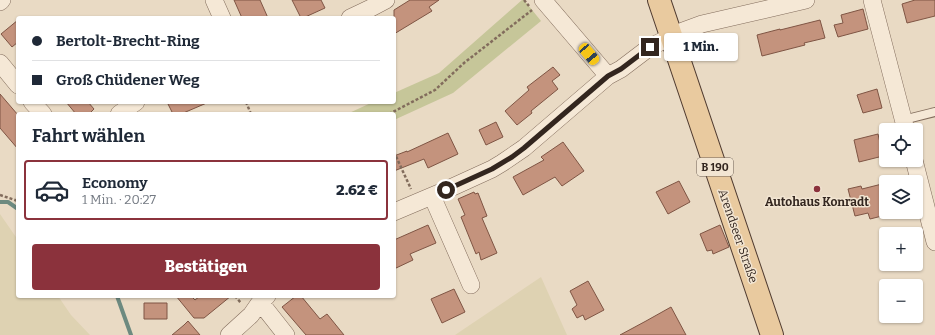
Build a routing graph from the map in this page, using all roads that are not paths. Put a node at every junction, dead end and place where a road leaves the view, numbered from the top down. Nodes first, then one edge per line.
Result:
1 (2, 0) edge
2 (214, 0) edge
3 (386, 0) edge
4 (659, 0) edge
5 (806, 0) edge
6 (872, 0) edge
7 (0, 2) edge
8 (538, 5) edge
9 (221, 16) edge
10 (354, 16) edge
11 (671, 36) junction
12 (0, 64) edge
13 (608, 76) junction
14 (16, 83) edge
15 (34, 104) edge
16 (133, 104) edge
17 (41, 112) edge
18 (123, 112) edge
19 (935, 112) edge
20 (904, 123) edge
21 (910, 123) edge
22 (916, 167) edge
23 (424, 199) junction
24 (396, 211) edge
25 (935, 242) edge
26 (471, 285) dead end
27 (264, 299) edge
28 (229, 335) edge
29 (286, 335) edge
30 (772, 335) edge

1 - 7 street
2 - 9 street
3 - 10 street
4 - 11 main road, Arendseer Straße / B 190
5 - 11 street
6 - 20 street
8 - 13 street
11 - 13 street
11 - 30 main road, Arendseer Straße / B 190
12 - 14 street
13 - 23 street
15 - 17 street
16 - 18 street
19 - 21 lane
22 - 25 street
23 - 24 street
23 - 26 street
27 - 28 street
27 - 29 street

